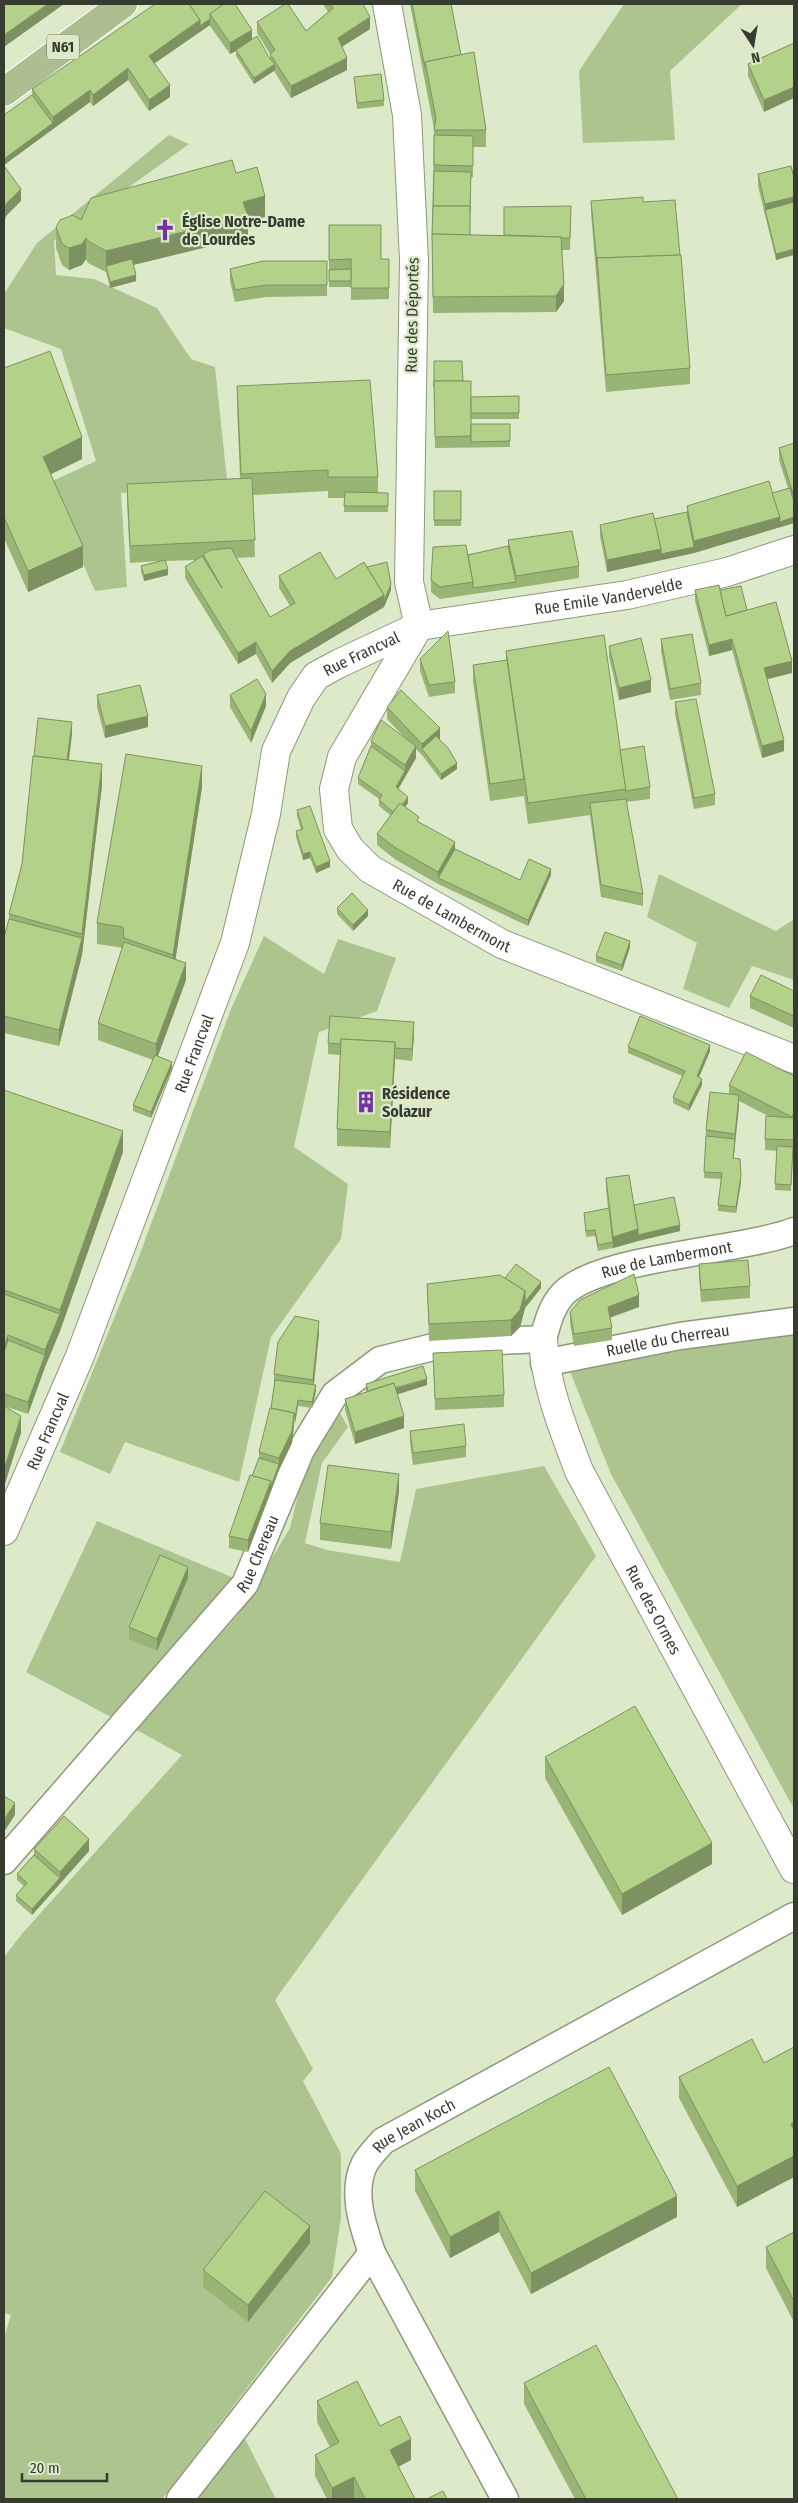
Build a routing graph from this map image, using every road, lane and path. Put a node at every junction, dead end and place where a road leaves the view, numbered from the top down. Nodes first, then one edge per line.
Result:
1 (123, 4) edge
2 (387, 4) edge
3 (4, 92) edge
4 (794, 550) edge
5 (419, 626) junction
6 (794, 1059) edge
7 (794, 1231) edge
8 (794, 1321) edge
9 (543, 1351) junction
10 (4, 1531) edge
11 (4, 1861) edge
12 (794, 1869) edge
13 (794, 1916) edge
14 (372, 2253) junction
15 (180, 2499) edge
16 (505, 2499) edge

1 - 3 main road, N61
2 - 5 street, Rue des Déportés
4 - 5 street, Rue Emile Vandervelde
5 - 6 street, Rue de Lambermont
5 - 10 street, Rue Francval
7 - 9 street, Rue de Lambermont
8 - 9 street, Ruelle du Cherreau
9 - 11 street, Rue Chereau
9 - 12 street, Rue des Ormes
13 - 14 street, Rue Jean Koch
14 - 15 street
14 - 16 street, Rue Jean Koch

